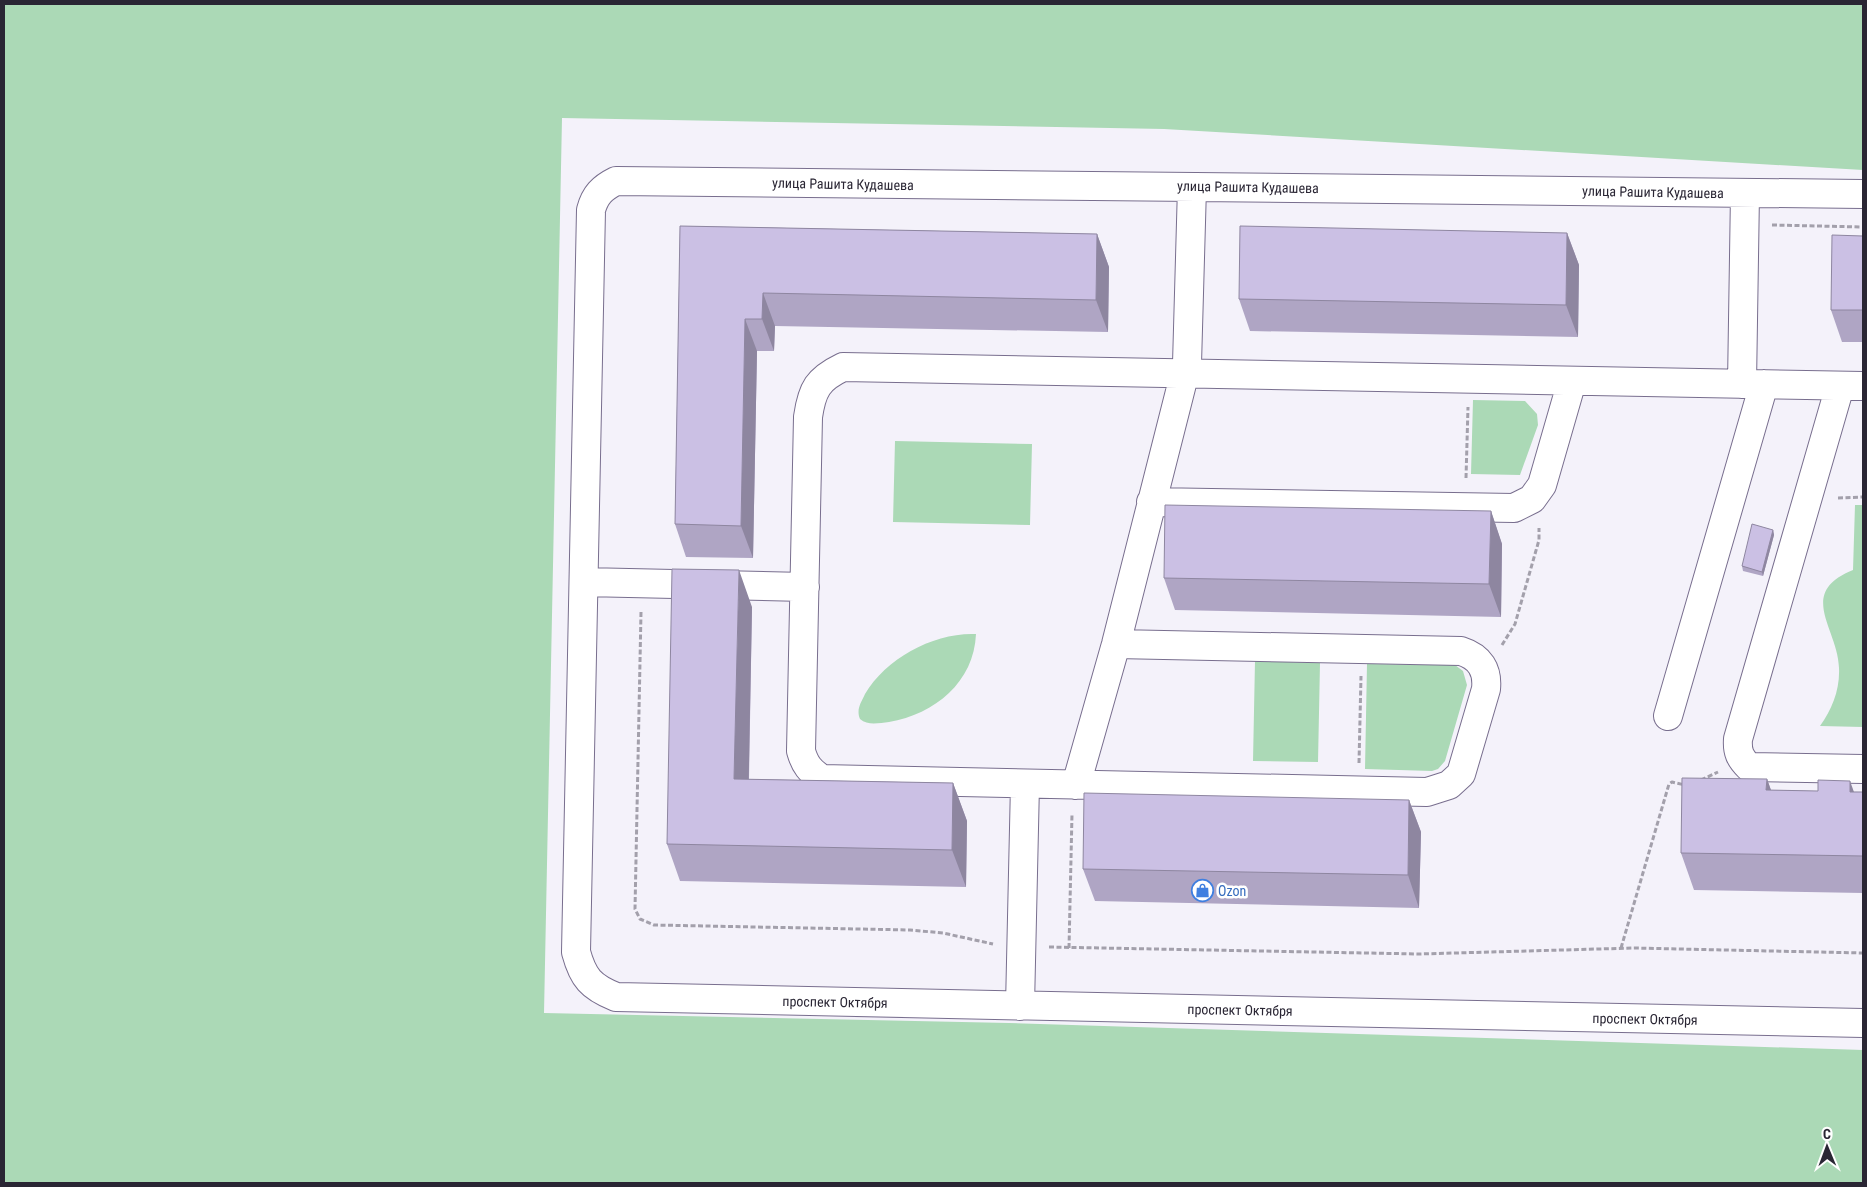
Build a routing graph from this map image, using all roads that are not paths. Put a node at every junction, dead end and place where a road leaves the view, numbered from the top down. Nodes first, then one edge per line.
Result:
1 (1192, 187) junction
2 (1745, 193) junction
3 (1863, 194) edge
4 (1185, 373) junction
5 (1572, 381) junction
6 (1753, 384) junction
7 (1852, 386) edge
8 (1151, 502) junction
9 (584, 582) junction
10 (805, 587) junction
11 (1116, 644) junction
12 (1668, 716) dead end
13 (1863, 770) edge
14 (1025, 784) junction
15 (1074, 786) junction
16 (1020, 1006) junction
17 (1863, 1023) edge

1 - 2 street, улица Рашита Кудашева
1 - 4 street
1 - 9 street, улица Рашита Кудашева
2 - 3 street, улица Рашита Кудашева
2 - 6 street
4 - 5 street
4 - 8 street
4 - 10 street
5 - 6 street
5 - 8 street
6 - 7 street
6 - 12 street
7 - 13 street
8 - 11 street
9 - 10 street
9 - 16 street, проспект Октября
10 - 14 street
11 - 15 street
11 - 15 street
14 - 15 street
14 - 16 street
16 - 17 street, проспект Октября

